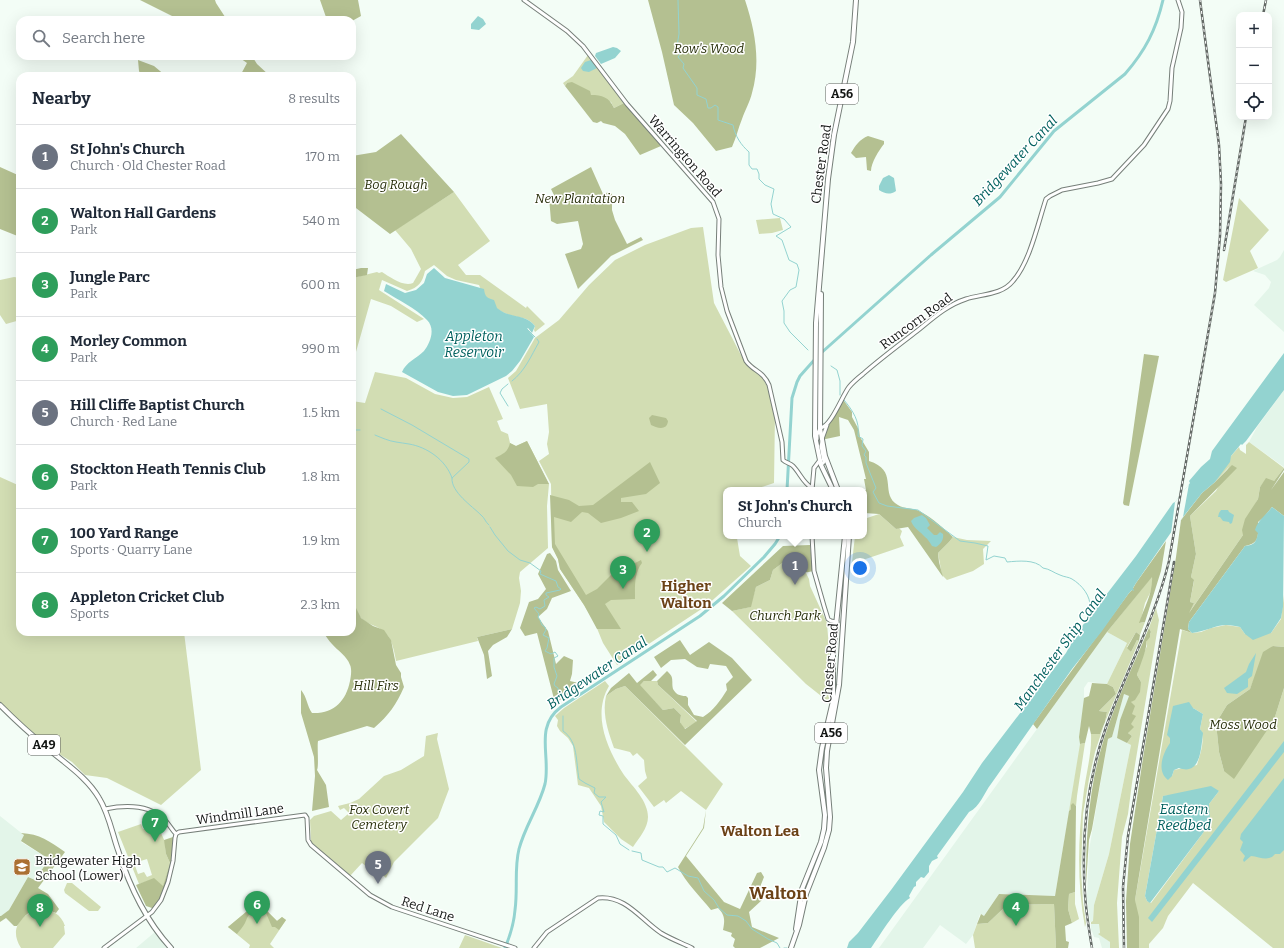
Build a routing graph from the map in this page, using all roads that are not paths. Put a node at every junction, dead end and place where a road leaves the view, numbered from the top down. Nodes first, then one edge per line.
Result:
1 (524, 0) edge
2 (856, 0) edge
3 (1178, 0) edge
4 (818, 363) junction
5 (815, 424) junction
6 (828, 424) junction
7 (820, 428) junction
8 (822, 441) junction
9 (818, 455) junction
10 (820, 460) junction
11 (821, 465) junction
12 (829, 467) junction
13 (814, 471) junction
14 (810, 487) edge
15 (812, 487) edge
16 (832, 487) edge
17 (837, 487) edge
18 (812, 539) edge
19 (845, 539) edge
20 (849, 539) edge
21 (837, 622) junction
22 (0, 705) edge
23 (105, 809) junction
24 (306, 816) joint
25 (176, 834) junction
26 (147, 916) junction
27 (796, 930) junction
28 (791, 946) edge
29 (104, 948) edge
30 (171, 948) edge
31 (515, 948) edge
32 (534, 948) edge
33 (692, 948) edge

1 - 14 street, Warrington Road
2 - 4 highway, Chester Road / A56
3 - 6 street, Runcorn Road
4 - 5 highway, Chester Road / A56
4 - 7 highway, Chester Road / A56
5 - 7 street
5 - 9 highway, Chester Road / A56
6 - 7 street
6 - 8 street, Runcorn Road
7 - 8 highway, Chester Road / A56
7 - 9 street, A56
8 - 11 street, A56
8 - 12 highway, Chester Road / A56
9 - 10 highway, Chester Road / A56
10 - 11 highway, Chester Road / A56
10 - 13 street
11 - 12 street
11 - 13 street
11 - 16 highway, Chester Road / A56
12 - 17 highway, Chester Road / A56
13 - 15 street
18 - 21 street
19 - 21 highway, Chester Road / A56
20 - 27 highway, Chester Road / A56
21 - 27 highway, Chester Road / A56
22 - 23 highway, A49
23 - 25 street
23 - 26 highway, A49
24 - 25 street, Windmill Lane
24 - 31 street, Red Lane
25 - 26 street
26 - 29 street
26 - 30 highway, A49
27 - 28 highway, Chester Road / A56
32 - 33 street

